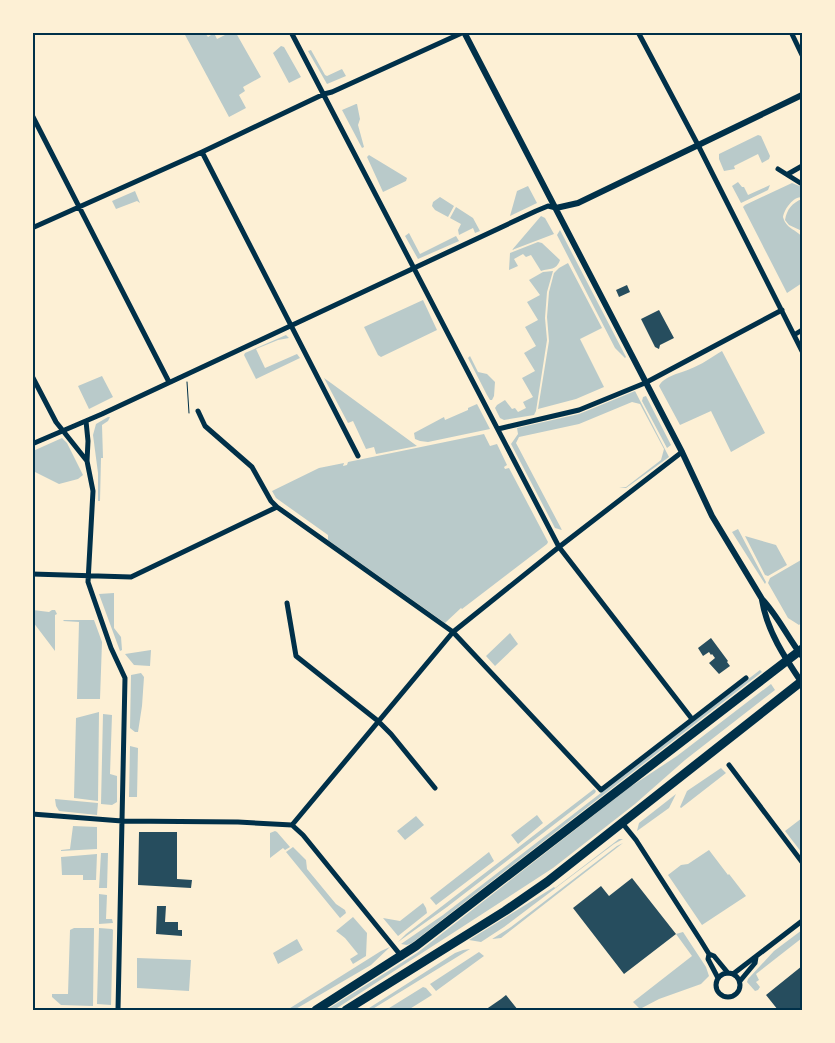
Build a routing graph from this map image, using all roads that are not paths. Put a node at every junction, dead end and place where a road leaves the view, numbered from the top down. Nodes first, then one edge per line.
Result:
1 (291, 32) edge
2 (638, 32) edge
3 (791, 32) edge
4 (464, 33) edge
5 (802, 55) edge
6 (324, 94) junction
7 (802, 95) edge
8 (32, 115) edge
9 (698, 145) junction
10 (202, 152) junction
11 (802, 166) edge
12 (778, 169) dead end
13 (788, 174) junction
14 (802, 184) edge
15 (79, 206) junction
16 (556, 208) junction
17 (32, 228) edge
18 (415, 268) junction
19 (782, 310) junction
20 (292, 326) junction
21 (802, 330) edge
22 (794, 335) junction
23 (802, 351) edge
24 (32, 376) edge
25 (169, 382) junction
26 (646, 383) junction
27 (198, 411) dead end
28 (86, 421) junction
29 (498, 429) junction
30 (63, 431) junction
31 (32, 444) edge
32 (682, 452) junction
33 (358, 456) dead end
34 (87, 461) junction
35 (277, 507) junction
36 (559, 547) junction
37 (32, 574) edge
38 (87, 576) junction
39 (762, 599) junction
40 (287, 603) dead end
41 (453, 632) junction
42 (801, 652) edge
43 (787, 661) junction
44 (746, 678) dead end
45 (802, 682) edge
46 (692, 719) junction
47 (378, 721) junction
48 (729, 765) dead end
49 (435, 788) dead end
50 (32, 814) edge
51 (122, 821) junction
52 (622, 824) junction
53 (292, 825) junction
54 (802, 862) edge
55 (802, 921) edge
56 (709, 954) junction
57 (402, 957) junction
58 (756, 957) junction
59 (731, 973) junction
60 (718, 978) junction
61 (740, 981) junction
62 (118, 1010) edge
63 (316, 1010) edge
64 (346, 1010) edge

1 - 6 street
2 - 9 street
3 - 5 street
4 - 6 street
4 - 16 street
6 - 10 street
6 - 18 street
7 - 9 street
8 - 15 street
9 - 16 street
9 - 19 street
10 - 15 street
10 - 20 street
11 - 13 street
12 - 13 street
13 - 14 street
15 - 17 street
15 - 25 street
16 - 18 street
16 - 26 street
18 - 20 street
18 - 29 street
19 - 22 street
19 - 26 street
20 - 25 street
20 - 33 street
21 - 22 street
22 - 23 street
24 - 30 street
25 - 28 street
26 - 29 street
26 - 32 street
27 - 35 street
28 - 30 street
28 - 34 street
29 - 36 street
30 - 31 street
30 - 34 street
32 - 36 street
32 - 39 street
34 - 38 street
35 - 38 street
35 - 41 street
36 - 41 street
36 - 46 street
37 - 38 street
38 - 51 street
39 - 42 street
39 - 43 street
40 - 47 street
41 - 46 street
41 - 47 street
42 - 43 main road
43 - 45 street
43 - 57 main road
44 - 46 street
45 - 52 main road
47 - 49 street
47 - 53 street
48 - 54 street
50 - 51 street
51 - 53 street
51 - 62 street
52 - 56 street
52 - 64 main road
53 - 57 street
55 - 58 street
56 - 59 street
56 - 60 street
57 - 63 main road
58 - 59 street
58 - 61 street
59 - 60 street
59 - 61 street
60 - 61 street

